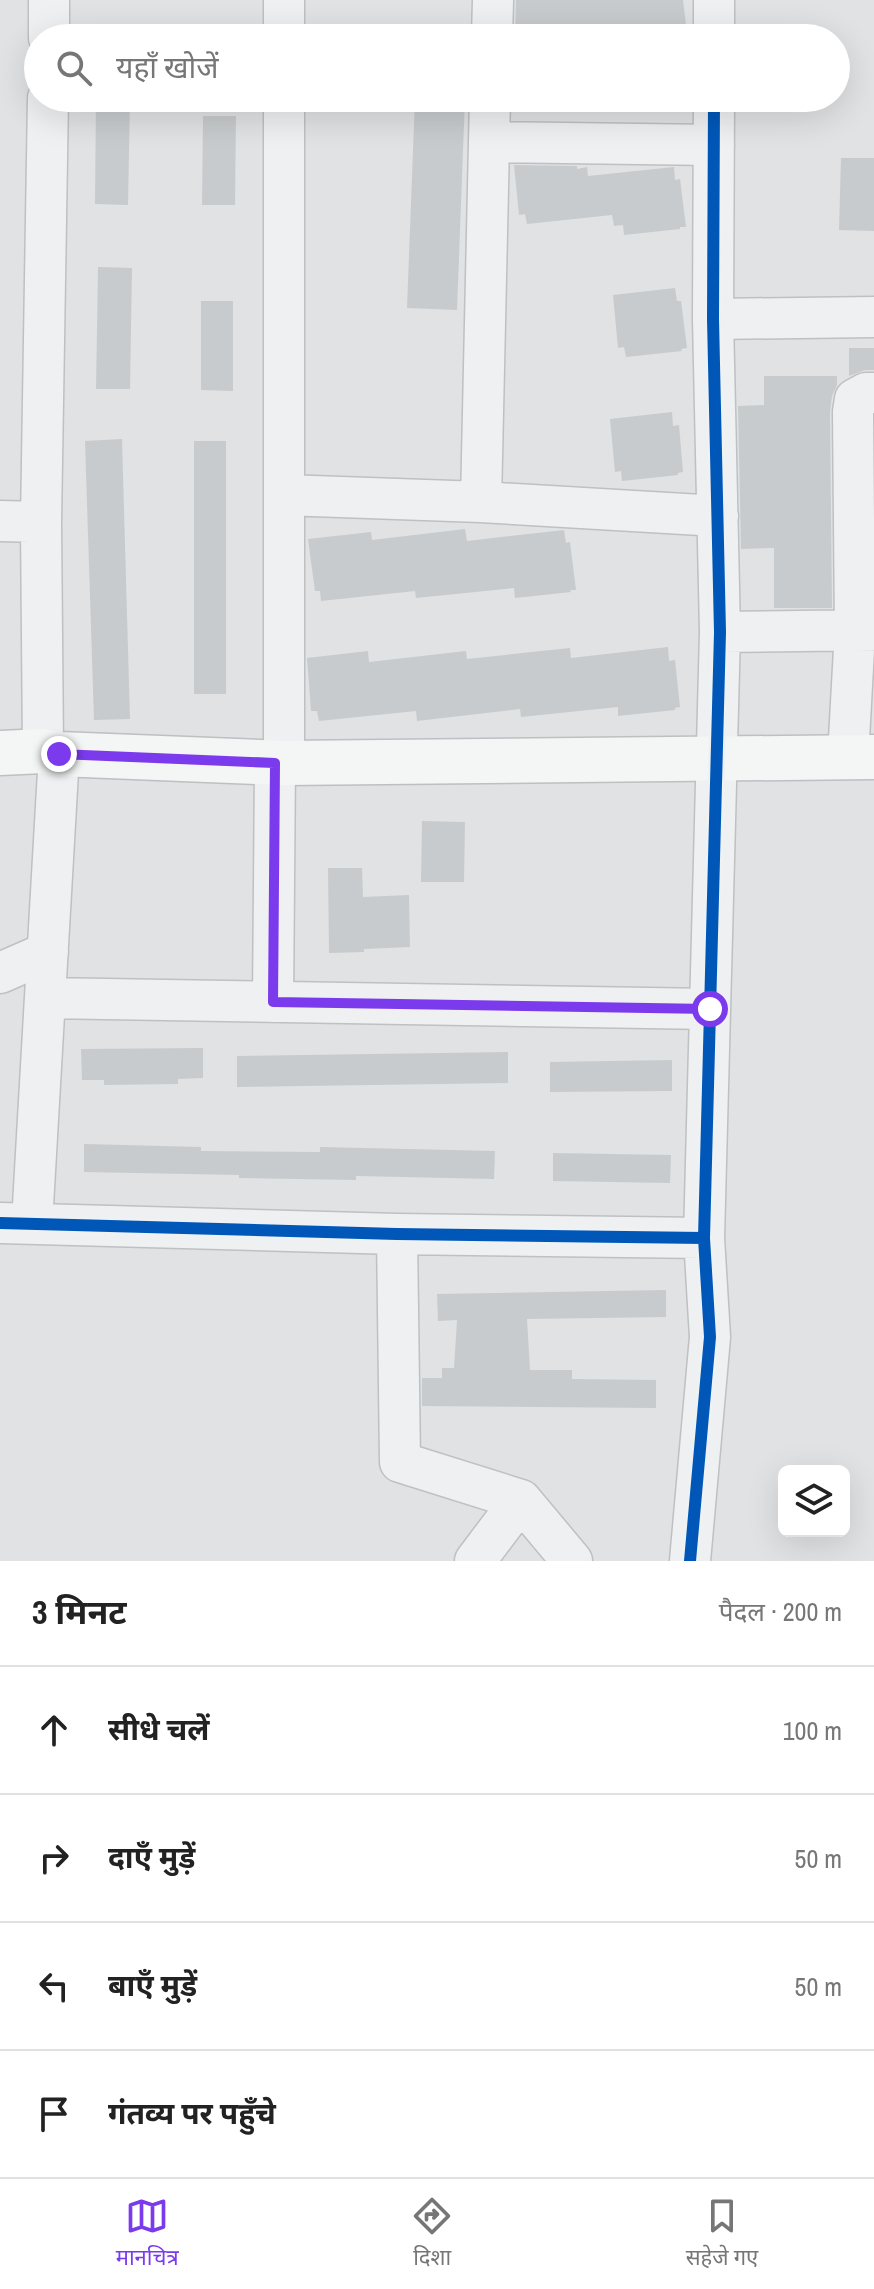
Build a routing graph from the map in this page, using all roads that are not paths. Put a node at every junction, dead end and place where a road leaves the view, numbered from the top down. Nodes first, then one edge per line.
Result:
1 (49, 0) edge
2 (284, 0) edge
3 (493, 0) edge
4 (714, 0) edge
5 (49, 24) edge
6 (284, 24) edge
7 (492, 24) edge
8 (714, 24) edge
9 (48, 112) edge
10 (284, 112) edge
11 (490, 112) edge
12 (714, 112) edge
13 (490, 142) junction
14 (714, 145) junction
15 (874, 317) edge
16 (713, 319) junction
17 (874, 393) edge
18 (284, 495) junction
19 (481, 502) junction
20 (718, 516) junction
21 (0, 521) edge
22 (41, 522) junction
23 (865, 630) edge
24 (720, 632) junction
25 (0, 753) edge
26 (51, 753) junction
27 (861, 757) edge
28 (718, 759) junction
29 (279, 763) junction
30 (48, 952) junction
31 (0, 973) edge
32 (45, 998) junction
33 (273, 1002) junction
34 (710, 1009) junction
35 (16, 1223) edge
36 (397, 1234) junction
37 (704, 1238) junction
38 (521, 1500) junction
39 (475, 1561) edge
40 (572, 1561) edge
41 (690, 1561) edge

1 - 5 street
2 - 6 street
3 - 7 street
4 - 8 street
9 - 22 street
10 - 18 street
11 - 13 street
12 - 14 street
13 - 14 street
13 - 19 street
14 - 16 street
15 - 16 street
16 - 20 street
17 - 23 street
18 - 19 street
18 - 29 street
19 - 20 street
20 - 24 street
21 - 22 street
22 - 26 street
23 - 24 street
23 - 27 street
24 - 28 street
25 - 26 main road
26 - 29 main road
26 - 30 street
27 - 28 main road
28 - 29 main road
28 - 34 street
29 - 33 street
30 - 31 street
30 - 32 street
32 - 33 street
32 - 35 street
33 - 34 street
34 - 37 street
35 - 36 street
36 - 37 street
36 - 38 street
37 - 41 street
38 - 39 street
38 - 40 street

